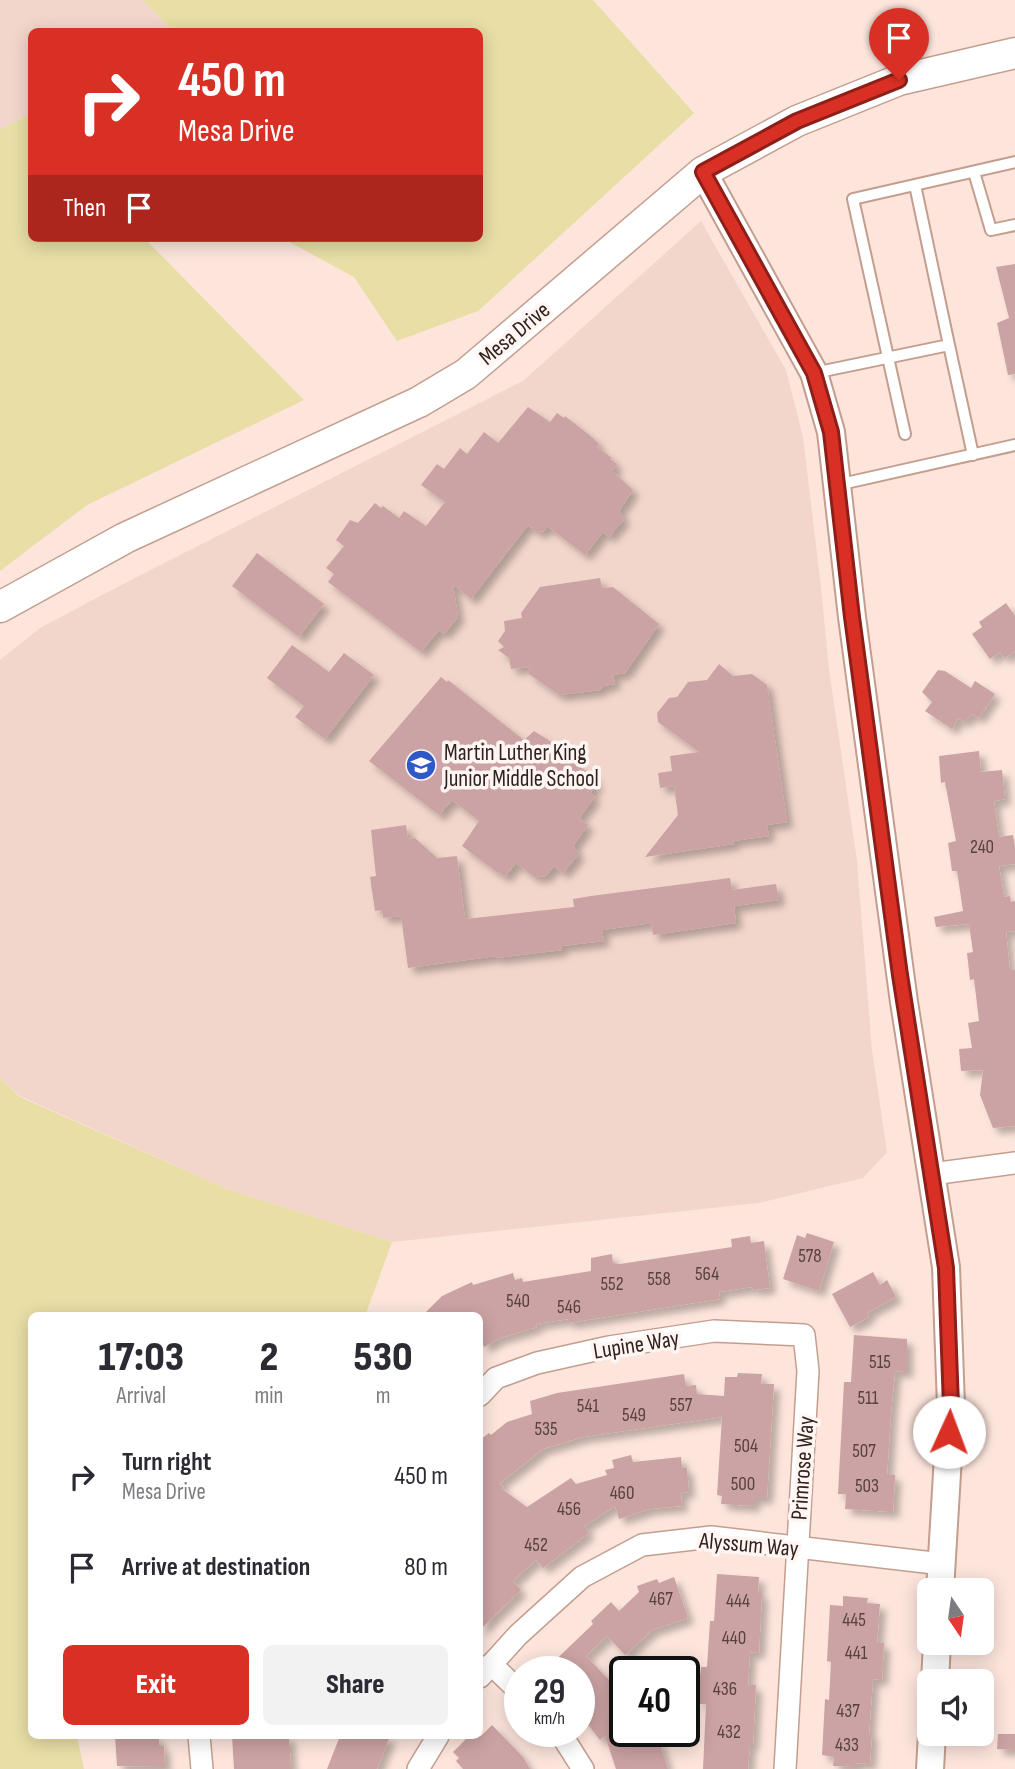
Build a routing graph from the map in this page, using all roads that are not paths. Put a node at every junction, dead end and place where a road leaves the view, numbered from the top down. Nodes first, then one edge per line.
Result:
1 (1015, 52) edge
2 (1015, 162) edge
3 (703, 172) junction
4 (974, 172) junction
5 (915, 185) junction
6 (1015, 225) edge
7 (949, 345) junction
8 (888, 357) junction
9 (814, 373) junction
10 (905, 434) dead end
11 (1015, 445) edge
12 (973, 455) junction
13 (837, 485) junction
14 (0, 607) edge
15 (1015, 1163) edge
16 (932, 1174) junction
17 (803, 1335) joint
18 (483, 1392) edge
19 (796, 1548) junction
20 (942, 1564) junction
21 (941, 1578) edge
22 (485, 1671) edge
23 (504, 1682) edge
24 (199, 1739) edge
25 (436, 1739) edge
26 (931, 1746) edge
27 (569, 1747) edge
28 (202, 1769) edge
29 (418, 1769) edge
30 (583, 1769) edge
31 (785, 1769) edge
32 (930, 1769) edge

1 - 3 main road, Mesa Drive
2 - 4 lane
3 - 9 street
3 - 14 main road, Mesa Drive
4 - 5 lane
4 - 6 lane
5 - 7 lane
5 - 8 lane
7 - 8 lane
7 - 12 lane
8 - 9 lane
8 - 10 lane
9 - 13 street
11 - 12 lane
12 - 13 lane
13 - 16 street
15 - 16 street
16 - 20 street
17 - 18 street, Lupine Way
17 - 19 street, Primrose Way
19 - 20 street, Alyssum Way
19 - 22 street, Alyssum Way
19 - 31 street, Primrose Way
20 - 21 street
22 - 23 street
24 - 28 street
25 - 29 street
26 - 32 street
27 - 30 street

